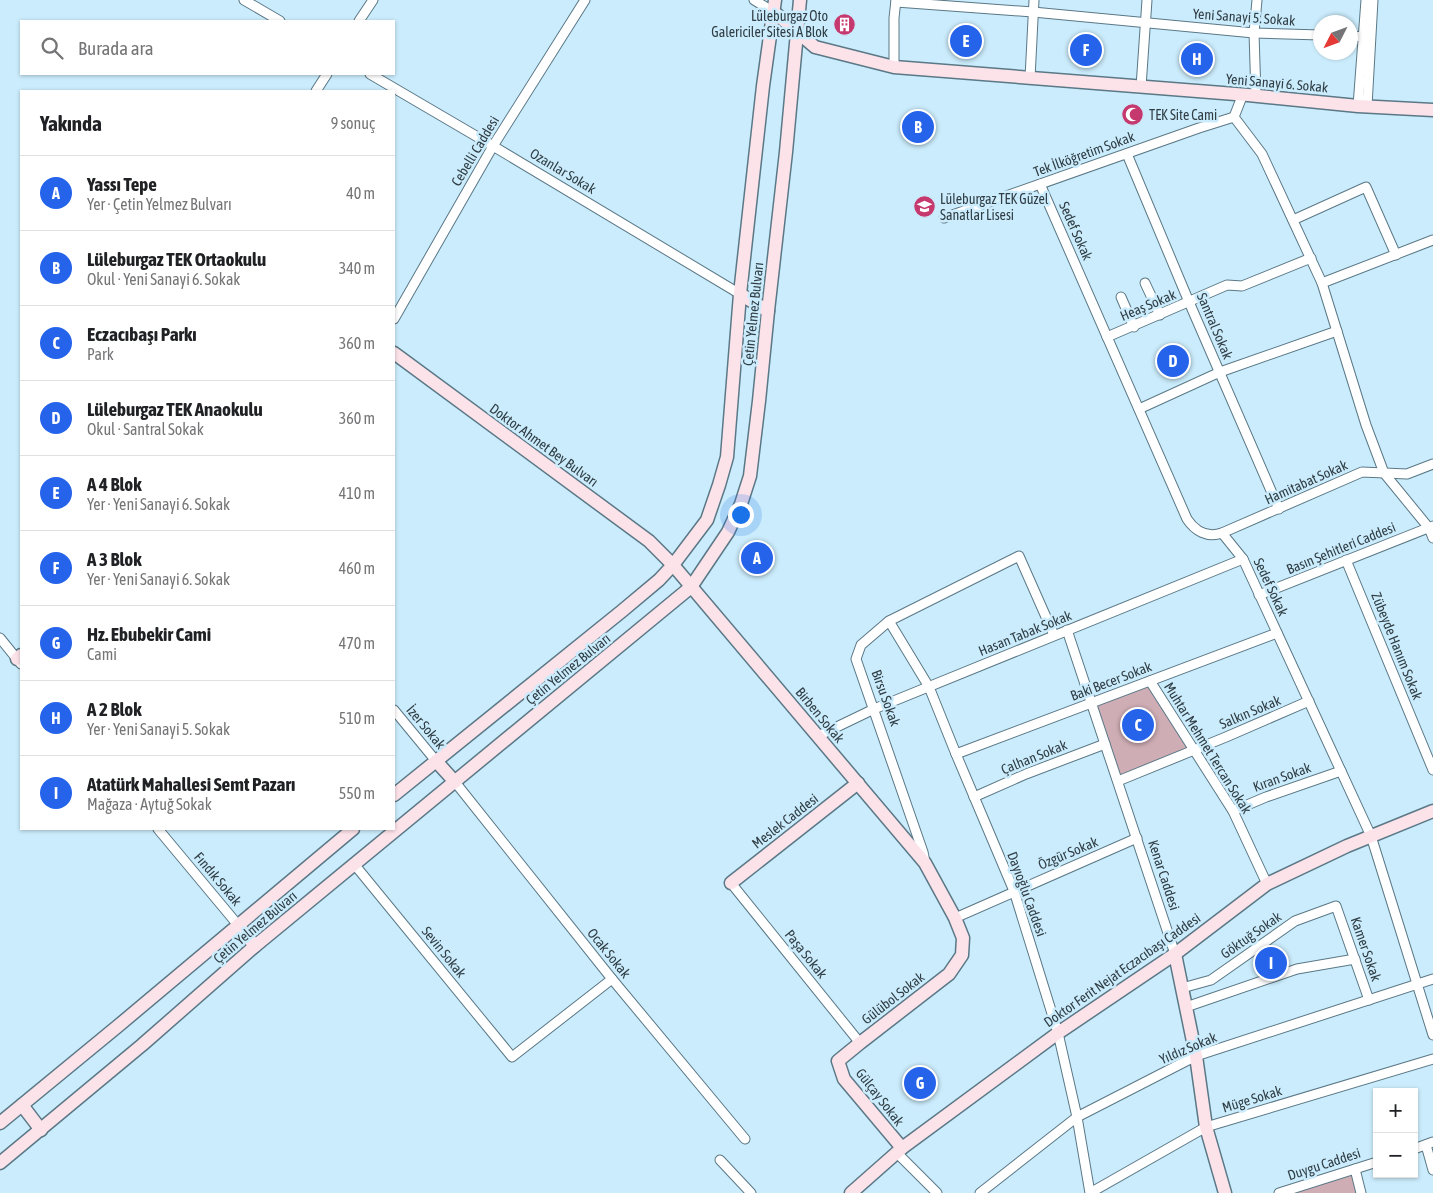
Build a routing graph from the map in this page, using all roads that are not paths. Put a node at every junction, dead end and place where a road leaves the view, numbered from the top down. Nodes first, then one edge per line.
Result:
1 (244, 0) edge
2 (373, 0) edge
3 (585, 0) edge
4 (754, 0) edge
5 (800, 0) edge
6 (1034, 0) edge
7 (1147, 0) edge
8 (1257, 0) edge
9 (1366, 0) edge
10 (1373, 0) edge
11 (896, 1) edge
12 (775, 6) edge
13 (1034, 12) junction
14 (278, 20) edge
15 (361, 20) edge
16 (1145, 23) junction
17 (796, 32) junction
18 (1254, 33) junction
19 (1313, 35) edge
20 (1358, 36) edge
21 (1366, 37) junction
22 (894, 67) junction
23 (325, 75) edge
24 (372, 75) edge
25 (1030, 78) junction
26 (1141, 87) junction
27 (317, 90) edge
28 (1243, 94) junction
29 (1256, 96) junction
30 (1362, 106) junction
31 (1433, 110) edge
32 (1234, 117) junction
33 (493, 146) junction
34 (1127, 154) junction
35 (1040, 184) junction
36 (944, 218) dead end
37 (1293, 220) junction
38 (1433, 240) edge
39 (1396, 254) junction
40 (1311, 258) junction
41 (1145, 283) dead end
42 (1322, 283) junction
43 (740, 294) junction
44 (1121, 297) dead end
45 (1189, 302) junction
46 (768, 311) junction
47 (1160, 315) junction
48 (395, 317) edge
49 (1134, 327) junction
50 (1337, 331) junction
51 (1108, 337) junction
52 (395, 354) edge
53 (1220, 372) junction
54 (1139, 409) junction
55 (1433, 464) edge
56 (1384, 473) junction
57 (1279, 509) junction
58 (1431, 527) edge
59 (1222, 533) junction
60 (1433, 538) edge
61 (1243, 559) junction
62 (1346, 560) junction
63 (673, 565) junction
64 (692, 587) junction
65 (1259, 595) junction
66 (889, 621) junction
67 (1067, 630) junction
68 (1277, 633) junction
69 (1054, 635) junction
70 (0, 638) edge
71 (20, 659) edge
72 (1150, 681) junction
73 (929, 687) junction
74 (1309, 701) junction
75 (1091, 703) junction
76 (874, 709) junction
77 (395, 711) edge
78 (818, 736) junction
79 (1105, 744) junction
80 (1194, 750) junction
81 (956, 754) junction
82 (436, 761) junction
83 (1433, 770) edge
84 (1341, 771) junction
85 (1118, 781) junction
86 (455, 782) junction
87 (858, 783) junction
88 (395, 794) edge
89 (974, 797) junction
90 (1233, 811) junction
91 (1433, 811) edge
92 (159, 830) edge
93 (352, 830) edge
94 (1371, 836) junction
95 (1137, 838) junction
96 (925, 863) junction
97 (354, 864) junction
98 (732, 883) joint
99 (1268, 884) junction
100 (1014, 891) junction
101 (1336, 906) joint
102 (955, 918) junction
103 (238, 925) junction
104 (255, 946) junction
105 (1174, 954) junction
106 (962, 955) joint
107 (1355, 959) junction
108 (612, 978) junction
109 (1433, 979) edge
110 (1418, 984) junction
111 (1182, 988) junction
112 (1369, 1000) junction
113 (1186, 1007) junction
114 (1058, 1033) junction
115 (1433, 1035) edge
116 (860, 1043) junction
117 (1196, 1056) junction
118 (1433, 1059) edge
119 (838, 1062) joint
120 (22, 1105) junction
121 (1077, 1117) junction
122 (0, 1123) edge
123 (1206, 1127) junction
124 (41, 1130) junction
125 (745, 1139) dead end
126 (1430, 1144) edge
127 (1418, 1148) edge
128 (900, 1150) junction
129 (720, 1160) dead end
130 (0, 1163) edge
131 (1373, 1163) edge
132 (1355, 1169) junction
133 (1433, 1170) edge
134 (983, 1192) edge
135 (751, 1193) edge
136 (851, 1193) edge
137 (937, 1193) edge
138 (1090, 1193) edge
139 (1225, 1193) edge
140 (1279, 1193) edge
141 (1361, 1193) edge

1 - 14 street
2 - 15 street
3 - 33 street, Cebelli Caddesi
4 - 12 street
5 - 17 street, Çetin Yelmez Bulvarı
6 - 13 street
7 - 16 street
8 - 18 street
9 - 21 street
10 - 21 street
11 - 13 street, Yeni Sanayi 5. Sokak
11 - 22 street
12 - 17 street, Yeni Sanayi 6. Sokak
12 - 43 street, Çetin Yelmez Bulvarı
13 - 16 street, Yeni Sanayi 5. Sokak
13 - 25 street
16 - 18 street, Yeni Sanayi 5. Sokak
16 - 26 street
17 - 22 street, Yeni Sanayi 6. Sokak
17 - 46 street, Çetin Yelmez Bulvarı
18 - 19 street, Yeni Sanayi 5. Sokak
18 - 29 street
20 - 21 street
21 - 30 street
22 - 25 street, Yeni Sanayi 6. Sokak
23 - 27 street
24 - 33 street, Ozanlar Sokak
25 - 26 street, Yeni Sanayi 6. Sokak
26 - 28 street, Yeni Sanayi 6. Sokak
28 - 29 street, Yeni Sanayi 6. Sokak
28 - 32 street
29 - 30 street, Yeni Sanayi 6. Sokak
30 - 31 street, Yeni Sanayi 6. Sokak
32 - 34 street, Tek İlköğretim Sokak
32 - 37 street
33 - 43 street, Ozanlar Sokak
33 - 48 street, Cebelli Caddesi
34 - 35 street, Tek İlköğretim Sokak
34 - 45 street, Santral Sokak
35 - 36 street, Tek İlköğretim Sokak
35 - 51 street, Sedef Sokak
37 - 39 street
37 - 40 street
38 - 39 street
39 - 42 street
40 - 42 street
40 - 45 street, Heaş Sokak
41 - 47 street
42 - 50 street
43 - 46 street
43 - 63 street, Çetin Yelmez Bulvarı
44 - 49 street
45 - 47 street, Heaş Sokak
45 - 53 street, Santral Sokak
46 - 64 street, Çetin Yelmez Bulvarı
47 - 49 street, Heaş Sokak
49 - 51 street, Heaş Sokak
50 - 53 street
50 - 56 street
51 - 54 street, Sedef Sokak
52 - 63 street, Doktor Ahmet Bey Bulvarı
53 - 54 street
53 - 57 street, Santral Sokak
54 - 59 street, Sedef Sokak
55 - 56 street, Hamitabat Sokak
56 - 57 street, Hamitabat Sokak
56 - 58 street
57 - 59 street, Hamitabat Sokak
58 - 60 street
58 - 62 street, Basın Şehitleri Caddesi
59 - 61 street, Sedef Sokak
61 - 65 street, Sedef Sokak
61 - 67 street, Hasan Tabak Sokak
62 - 65 street, Basın Şehitleri Caddesi
62 - 83 street, Zübeyde Hanım Sokak
63 - 64 street, Doktor Ahmet Bey Bulvarı
63 - 82 street, Çetin Yelmez Bulvarı
64 - 78 street, Birben Sokak
64 - 86 street, Çetin Yelmez Bulvarı
65 - 68 street, Sedef Sokak
66 - 69 street, Birsu Sokak
66 - 73 street, Dayıoğlu Caddesi
66 - 76 street, Birsu Sokak
67 - 69 street, Hasan Tabak Sokak
67 - 75 street, Kenar Caddesi
68 - 72 street, Baki Becer Sokak
68 - 74 street, Sedef Sokak
69 - 73 street, Hasan Tabak Sokak
70 - 71 street
72 - 75 street, Baki Becer Sokak
72 - 80 street, Muhtar Mehmet Tercan Sokak
73 - 76 street, Hasan Tabak Sokak
73 - 81 street, Dayıoğlu Caddesi
74 - 80 street, Salkın Sokak
74 - 84 street, Sedef Sokak
75 - 79 street, Kenar Caddesi
75 - 81 street, Baki Becer Sokak
76 - 78 street, Hasan Tabak Sokak
76 - 96 street, Birsu Sokak
77 - 82 street, İzer Sokak
78 - 87 street, Birben Sokak
79 - 85 street, Kenar Caddesi
79 - 89 street, Çalhan Sokak
80 - 85 street, Salkın Sokak
80 - 90 street, Muhtar Mehmet Tercan Sokak
81 - 89 street, Dayıoğlu Caddesi
82 - 86 street
82 - 88 street, Çetin Yelmez Bulvarı
84 - 90 street, Kıran Sokak
84 - 94 street, Sedef Sokak
85 - 95 street, Kenar Caddesi
86 - 97 street, Çetin Yelmez Bulvarı
86 - 108 street, Ocak Sokak
87 - 96 street, Birben Sokak
87 - 98 street, Meslek Caddesi
89 - 100 street, Dayıoğlu Caddesi
90 - 99 street, Muhtar Mehmet Tercan Sokak
91 - 94 street, Doktor Ferit Nejat Eczacıbaşı Caddesi
92 - 103 street, Fındık Sokak
93 - 103 street, Çetin Yelmez Bulvarı
94 - 99 street, Doktor Ferit Nejat Eczacıbaşı Caddesi
94 - 110 street, Sedef Sokak
95 - 100 street, Özgür Sokak
95 - 105 street, Kenar Caddesi
96 - 102 street, Birsu Sokak
97 - 104 street, Çetin Yelmez Bulvarı
97 - 108 street, Sevin Sokak
98 - 116 street, Paşa Sokak
99 - 105 street, Doktor Ferit Nejat Eczacıbaşı Caddesi
100 - 102 street, Özgür Sokak
100 - 114 street, Dayıoğlu Caddesi
101 - 107 street, Kamer Sokak
101 - 111 street, Göktuğ Sokak
102 - 106 street, Birsu Sokak
103 - 104 street
103 - 120 street, Çetin Yelmez Bulvarı
104 - 124 street, Çetin Yelmez Bulvarı
105 - 111 street, Kenar Caddesi
105 - 114 street, Doktor Ferit Nejat Eczacıbaşı Caddesi
106 - 116 street, Gülübol Sokak
107 - 112 street, Kamer Sokak
107 - 113 street
108 - 125 street, Ocak Sokak
109 - 110 street, Yıldız Sokak
110 - 112 street, Yıldız Sokak
110 - 115 street, Sedef Sokak
111 - 113 street, Kenar Caddesi
112 - 117 street, Yıldız Sokak
113 - 117 street, Kenar Caddesi
114 - 121 street, Dayıoğlu Caddesi
114 - 128 street, Doktor Ferit Nejat Eczacıbaşı Caddesi
116 - 119 street, Gülübol Sokak
117 - 121 street, Yıldız Sokak
117 - 123 street, Kenar Caddesi
118 - 123 street, Müge Sokak
119 - 128 street, Gülçay Sokak
120 - 122 street, Çetin Yelmez Bulvarı
120 - 124 street
121 - 134 street, Yıldız Sokak
121 - 138 street, Dayıoğlu Caddesi
123 - 138 street, Müge Sokak
123 - 139 street, Kenar Caddesi
124 - 130 street, Çetin Yelmez Bulvarı
126 - 127 street
126 - 133 street
128 - 136 street, Doktor Ferit Nejat Eczacıbaşı Caddesi
128 - 137 street, Gülçay Sokak
129 - 135 street
131 - 132 street, Duygu Caddesi
132 - 140 street, Duygu Caddesi
132 - 141 street

